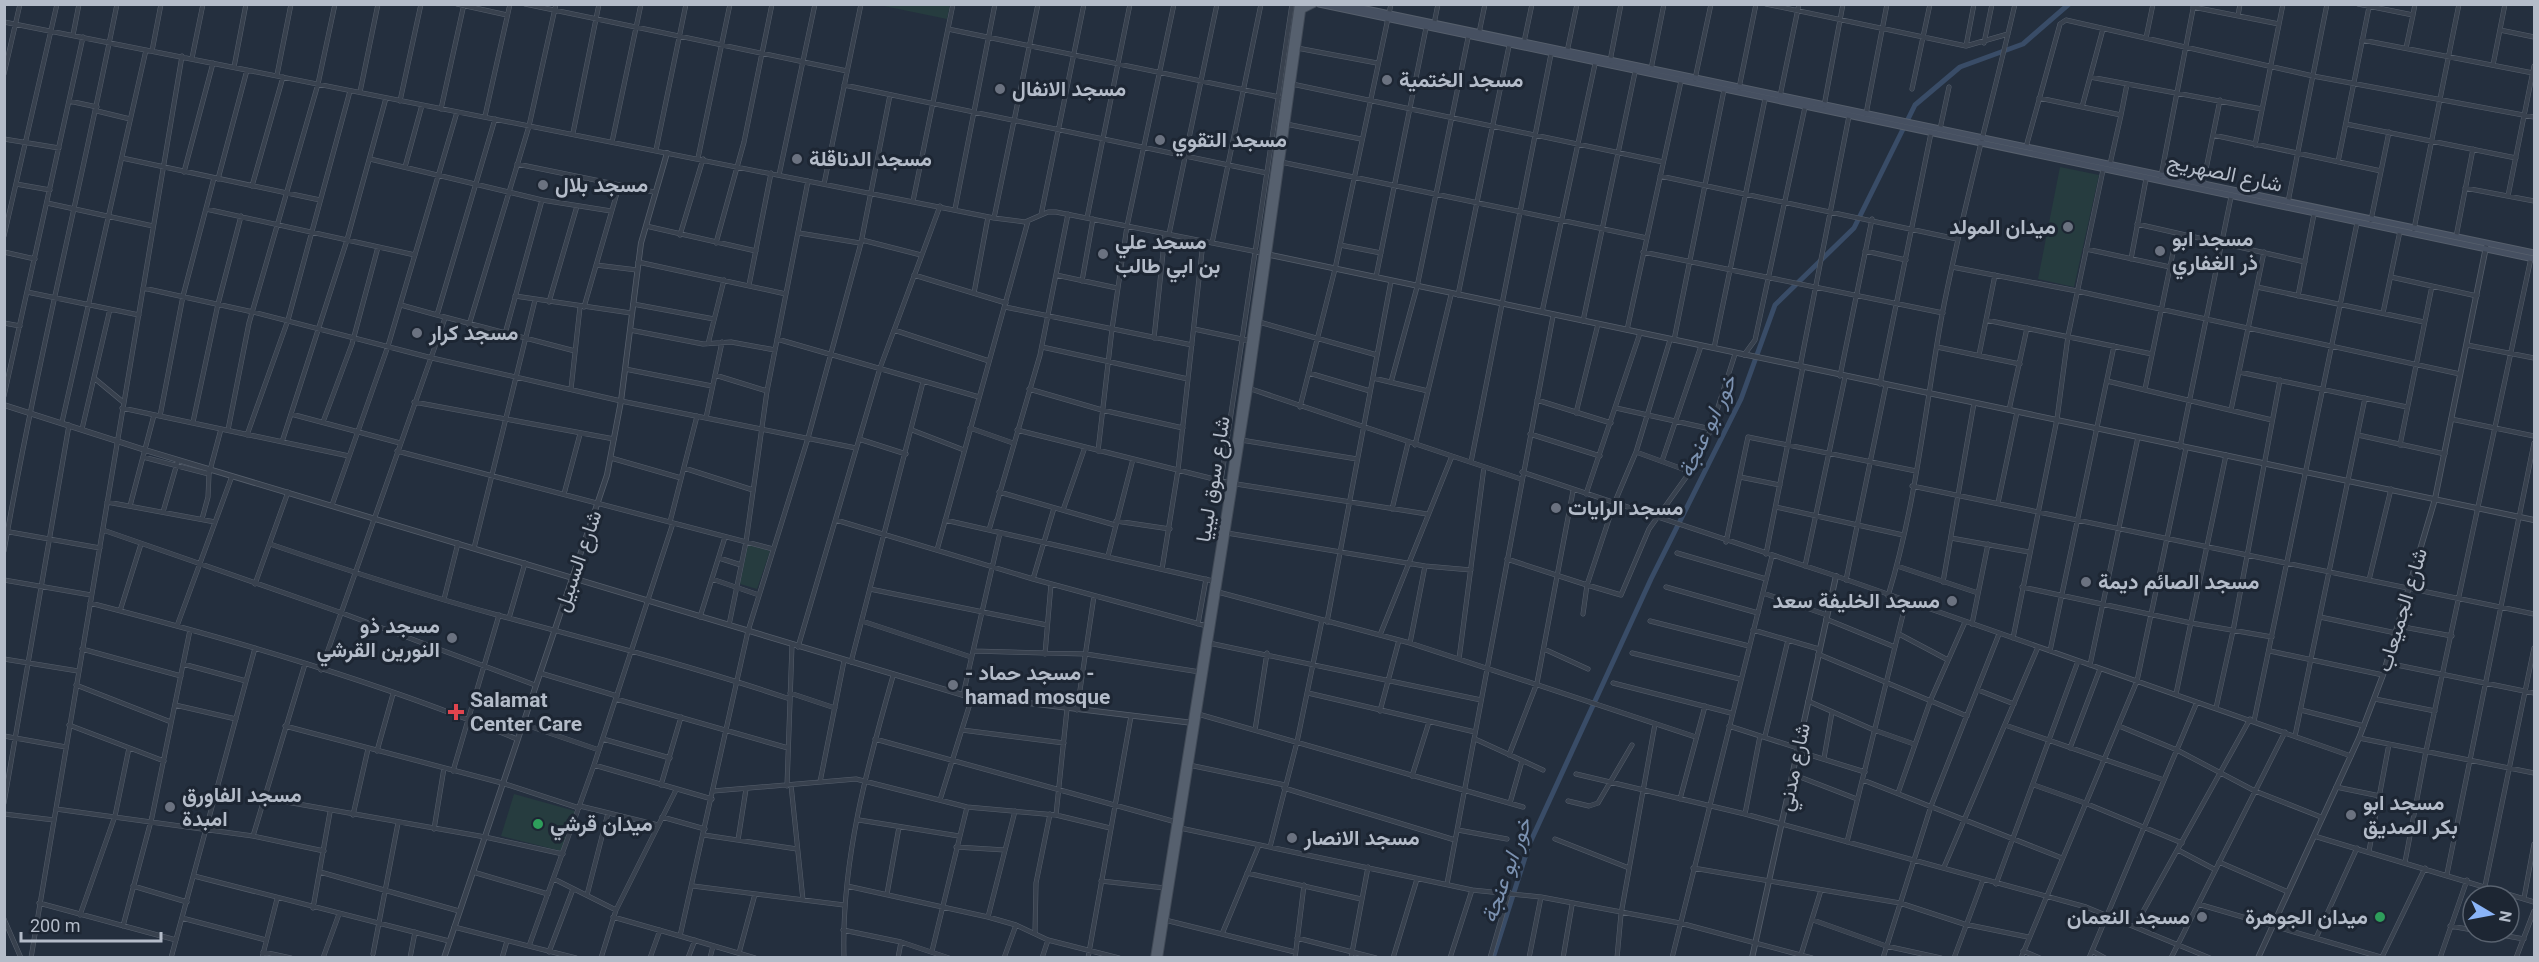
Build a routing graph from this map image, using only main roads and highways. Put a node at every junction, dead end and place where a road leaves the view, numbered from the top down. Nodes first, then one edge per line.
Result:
1 (1316, 4) edge
2 (1342, 4) edge
3 (1301, 6) edge
4 (1388, 18) junction
5 (1434, 27) junction
6 (1899, 124) junction
7 (1909, 126) junction
8 (1980, 141) junction
9 (2486, 247) junction
10 (1262, 253) junction
11 (2533, 256) edge
12 (1246, 388) junction
13 (1232, 483) junction
14 (1215, 591) junction
15 (1206, 642) junction
16 (1194, 723) junction
17 (1177, 826) junction
18 (1163, 920) junction
19 (1154, 957) edge
20 (1159, 957) edge

1 - 3 main road
1 - 4 main road
2 - 4 main road
3 - 10 main road, شارع سوق ليبيا
3 - 10 main road, شارع سوق ليبيا
4 - 5 main road
4 - 5 main road
5 - 6 main road
5 - 6 main road
6 - 7 main road
7 - 8 main road, شارع الصهريج
7 - 8 main road, شارع الصهريج
8 - 9 main road, شارع الصهريج
8 - 9 main road, شارع الصهريج
9 - 11 main road, شارع الصهريج
10 - 12 main road, شارع سوق ليبيا
10 - 12 main road, شارع سوق ليبيا
12 - 13 main road, شارع سوق ليبيا
12 - 13 main road, شارع سوق ليبيا
13 - 14 main road, شارع سوق ليبيا
13 - 14 main road, شارع سوق ليبيا
14 - 15 main road, شارع سوق ليبيا
14 - 15 main road, شارع سوق ليبيا
15 - 16 main road, شارع سوق ليبيا
15 - 16 main road, شارع سوق ليبيا
16 - 17 main road, شارع سوق ليبيا
16 - 17 main road, شارع سوق ليبيا
17 - 18 main road, شارع سوق ليبيا
17 - 18 main road, شارع سوق ليبيا
18 - 19 main road, شارع سوق ليبيا
18 - 20 main road, شارع سوق ليبيا

